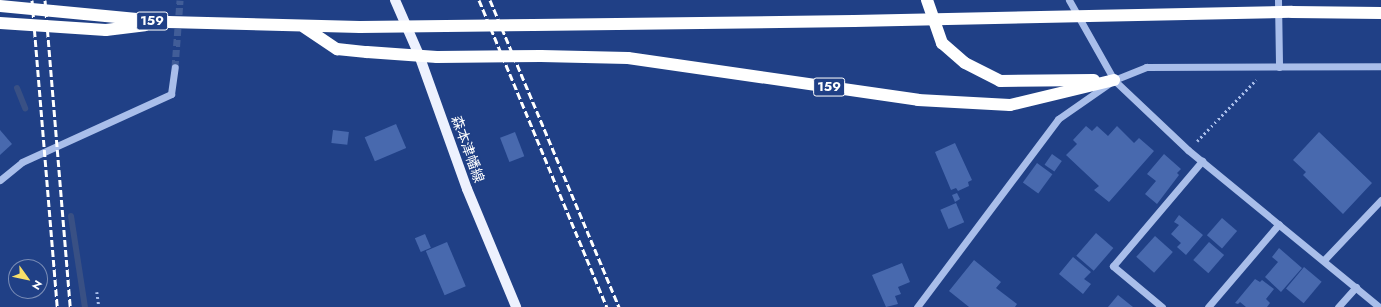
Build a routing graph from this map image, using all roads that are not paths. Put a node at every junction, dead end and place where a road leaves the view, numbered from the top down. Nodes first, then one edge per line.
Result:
1 (395, 0) edge
2 (927, 0) edge
3 (1069, 0) edge
4 (1278, 0) edge
5 (0, 6) edge
6 (1381, 13) edge
7 (168, 22) junction
8 (0, 23) edge
9 (304, 27) junction
10 (1279, 66) junction
11 (1381, 66) edge
12 (174, 67) tunnel mouth
13 (1114, 80) junction
14 (1202, 161) junction
15 (0, 180) edge
16 (1381, 200) edge
17 (1279, 224) junction
18 (1324, 260) junction
19 (1356, 287) junction
20 (516, 307) edge
21 (917, 307) edge
22 (1162, 307) edge
23 (1208, 307) edge
24 (1338, 307) edge
25 (1379, 307) edge

1 - 20 main road, 森本津幡線
2 - 13 highway
3 - 13 street
4 - 10 street
5 - 7 highway, 159
6 - 9 highway, 159, bridge
7 - 8 highway, 159
7 - 9 highway, 159
9 - 13 highway, 159, bridge
10 - 11 street
10 - 13 street
12 - 15 street
13 - 14 street
13 - 21 street
14 - 17 street
14 - 22 street
16 - 18 street
17 - 18 street
17 - 23 street
18 - 19 street
19 - 24 street
19 - 25 street

